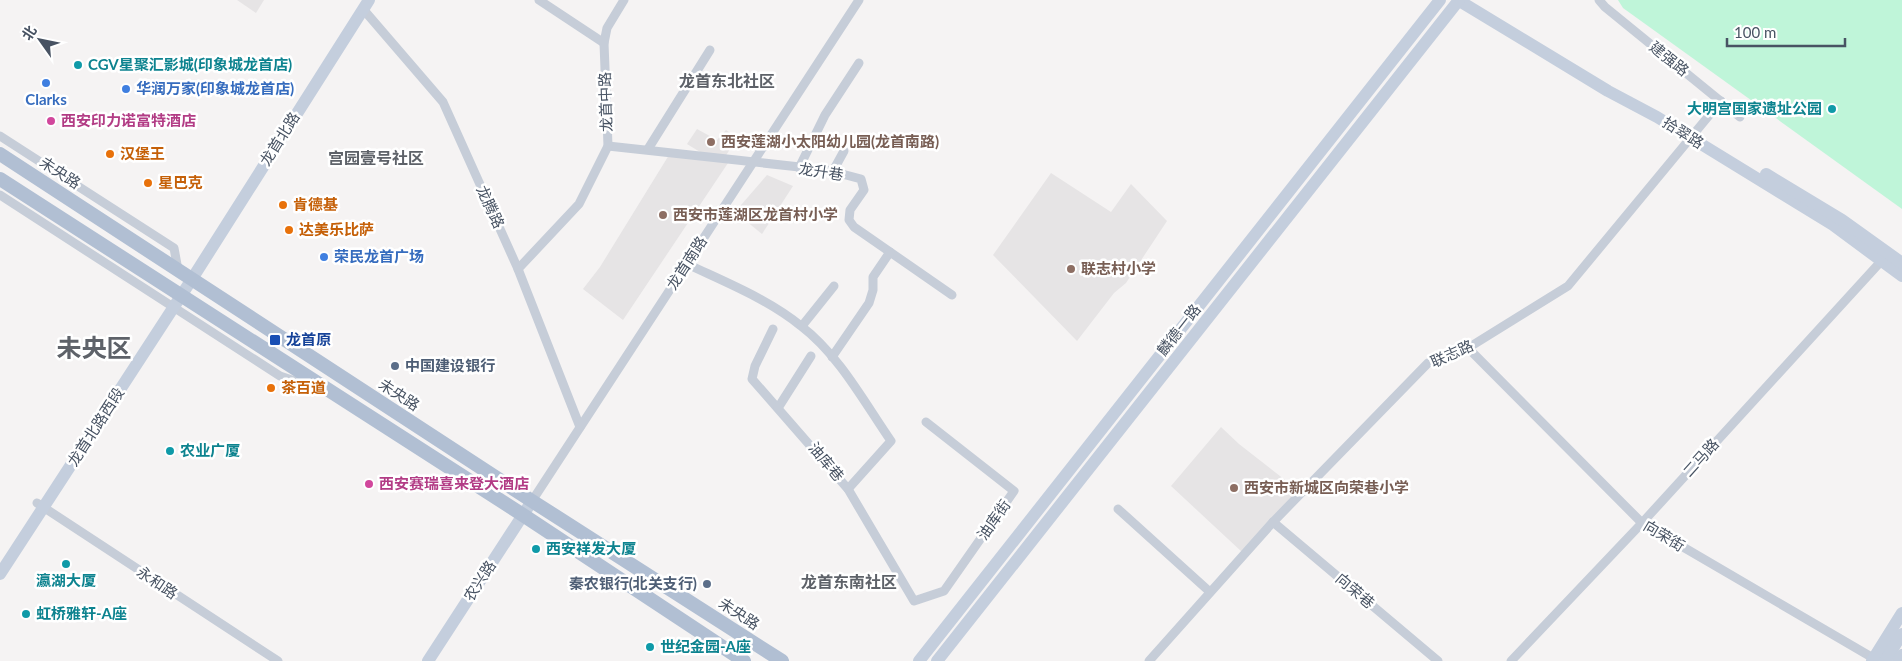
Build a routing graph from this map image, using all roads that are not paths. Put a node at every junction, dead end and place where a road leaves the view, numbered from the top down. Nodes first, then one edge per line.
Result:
1 (538, 0) edge
2 (624, 0) edge
3 (859, 0) edge
4 (1440, 0) edge
5 (1458, 0) edge
6 (1473, 0) edge
7 (1600, 0) edge
8 (366, 5) edge
9 (604, 43) junction
10 (710, 50) dead end
11 (859, 63) dead end
12 (1721, 101) junction
13 (1740, 117) dead end
14 (1693, 135) junction
15 (0, 136) edge
16 (608, 146) junction
17 (648, 149) junction
18 (844, 151) dead end
19 (0, 154) edge
20 (753, 162) junction
21 (799, 168) junction
22 (833, 171) junction
23 (0, 179) edge
24 (0, 195) edge
25 (890, 252) junction
26 (1885, 257) junction
27 (687, 264) junction
28 (1902, 264) edge
29 (518, 268) junction
30 (185, 275) junction
31 (1902, 276) edge
32 (834, 286) dead end
33 (178, 293) junction
34 (952, 295) dead end
35 (170, 305) junction
36 (802, 326) junction
37 (773, 329) dead end
38 (1468, 348) junction
39 (811, 356) dead end
40 (832, 357) junction
41 (340, 398) junction
42 (778, 408) junction
43 (926, 422) dead end
44 (580, 427) junction
45 (848, 489) junction
46 (532, 501) junction
47 (40, 505) junction
48 (1118, 509) dead end
49 (523, 515) junction
50 (1273, 522) junction
51 (1642, 523) junction
52 (0, 560) edge
53 (0, 574) edge
54 (1210, 592) junction
55 (914, 601) joint
56 (1902, 613) edge
57 (1902, 634) edge
58 (1902, 655) edge
59 (1877, 660) edge
60 (278, 661) edge
61 (428, 661) edge
62 (744, 661) edge
63 (782, 661) edge
64 (919, 661) edge
65 (937, 661) edge
66 (1148, 661) edge
67 (1438, 661) edge
68 (1511, 661) edge
69 (1898, 661) edge

1 - 9 street
2 - 9 street, 龙首中路
3 - 20 street, 龙首南路
4 - 64 main road, 麟德一路
5 - 14 main road, 拾翠路
5 - 65 main road, 麟德一路
6 - 14 main road, 拾翠路
7 - 12 street, 建强路
8 - 29 street, 龙腾路
8 - 30 main road, 龙首北路
9 - 16 street, 龙首中路
10 - 17 street
11 - 21 street
12 - 13 street, 建强路
12 - 14 street, 联志路
14 - 26 main road, 拾翠路
14 - 38 street, 联志路
15 - 30 street
16 - 17 street, 龙升巷
16 - 29 street, 龙首中路
17 - 20 street, 龙升巷
18 - 22 street
19 - 30 main road, 未央路
20 - 21 street, 龙升巷
20 - 27 street, 龙首南路
21 - 22 street, 龙升巷
22 - 25 street, 龙升巷
23 - 33 main road
24 - 35 street
25 - 34 street, 龙升巷
25 - 40 street
26 - 28 main road, 拾翠路
26 - 31 main road, 拾翠路
26 - 51 street, 二马路
27 - 36 street
27 - 44 street, 龙首南路
29 - 44 street, 龙腾路
30 - 33 main road, 龙首北路西段
30 - 46 main road, 未央路
32 - 36 street
33 - 35 main road, 龙首北路西段
33 - 41 main road
35 - 41 street
35 - 47 main road, 龙首北路西段
36 - 40 street
37 - 42 street, 油库巷
38 - 50 street, 联志路
38 - 51 street, 向荣街
39 - 42 street
40 - 45 street
41 - 49 main road
42 - 45 street, 油库巷
43 - 55 street, 油库街
44 - 46 street, 龙首南路
45 - 55 street, 油库巷
46 - 49 main road, 农兴路
46 - 63 main road, 未央路
47 - 52 main road, 龙首北路西段
47 - 53 main road, 龙首北路西段
47 - 60 street, 永和路
48 - 54 street
49 - 61 main road, 农兴路
49 - 62 main road
50 - 54 street, 联志路
50 - 67 street, 向荣巷
51 - 59 street, 向荣街
51 - 68 street, 二马路
54 - 66 street, 联志路
56 - 59 main road
57 - 59 main road
58 - 69 main road

